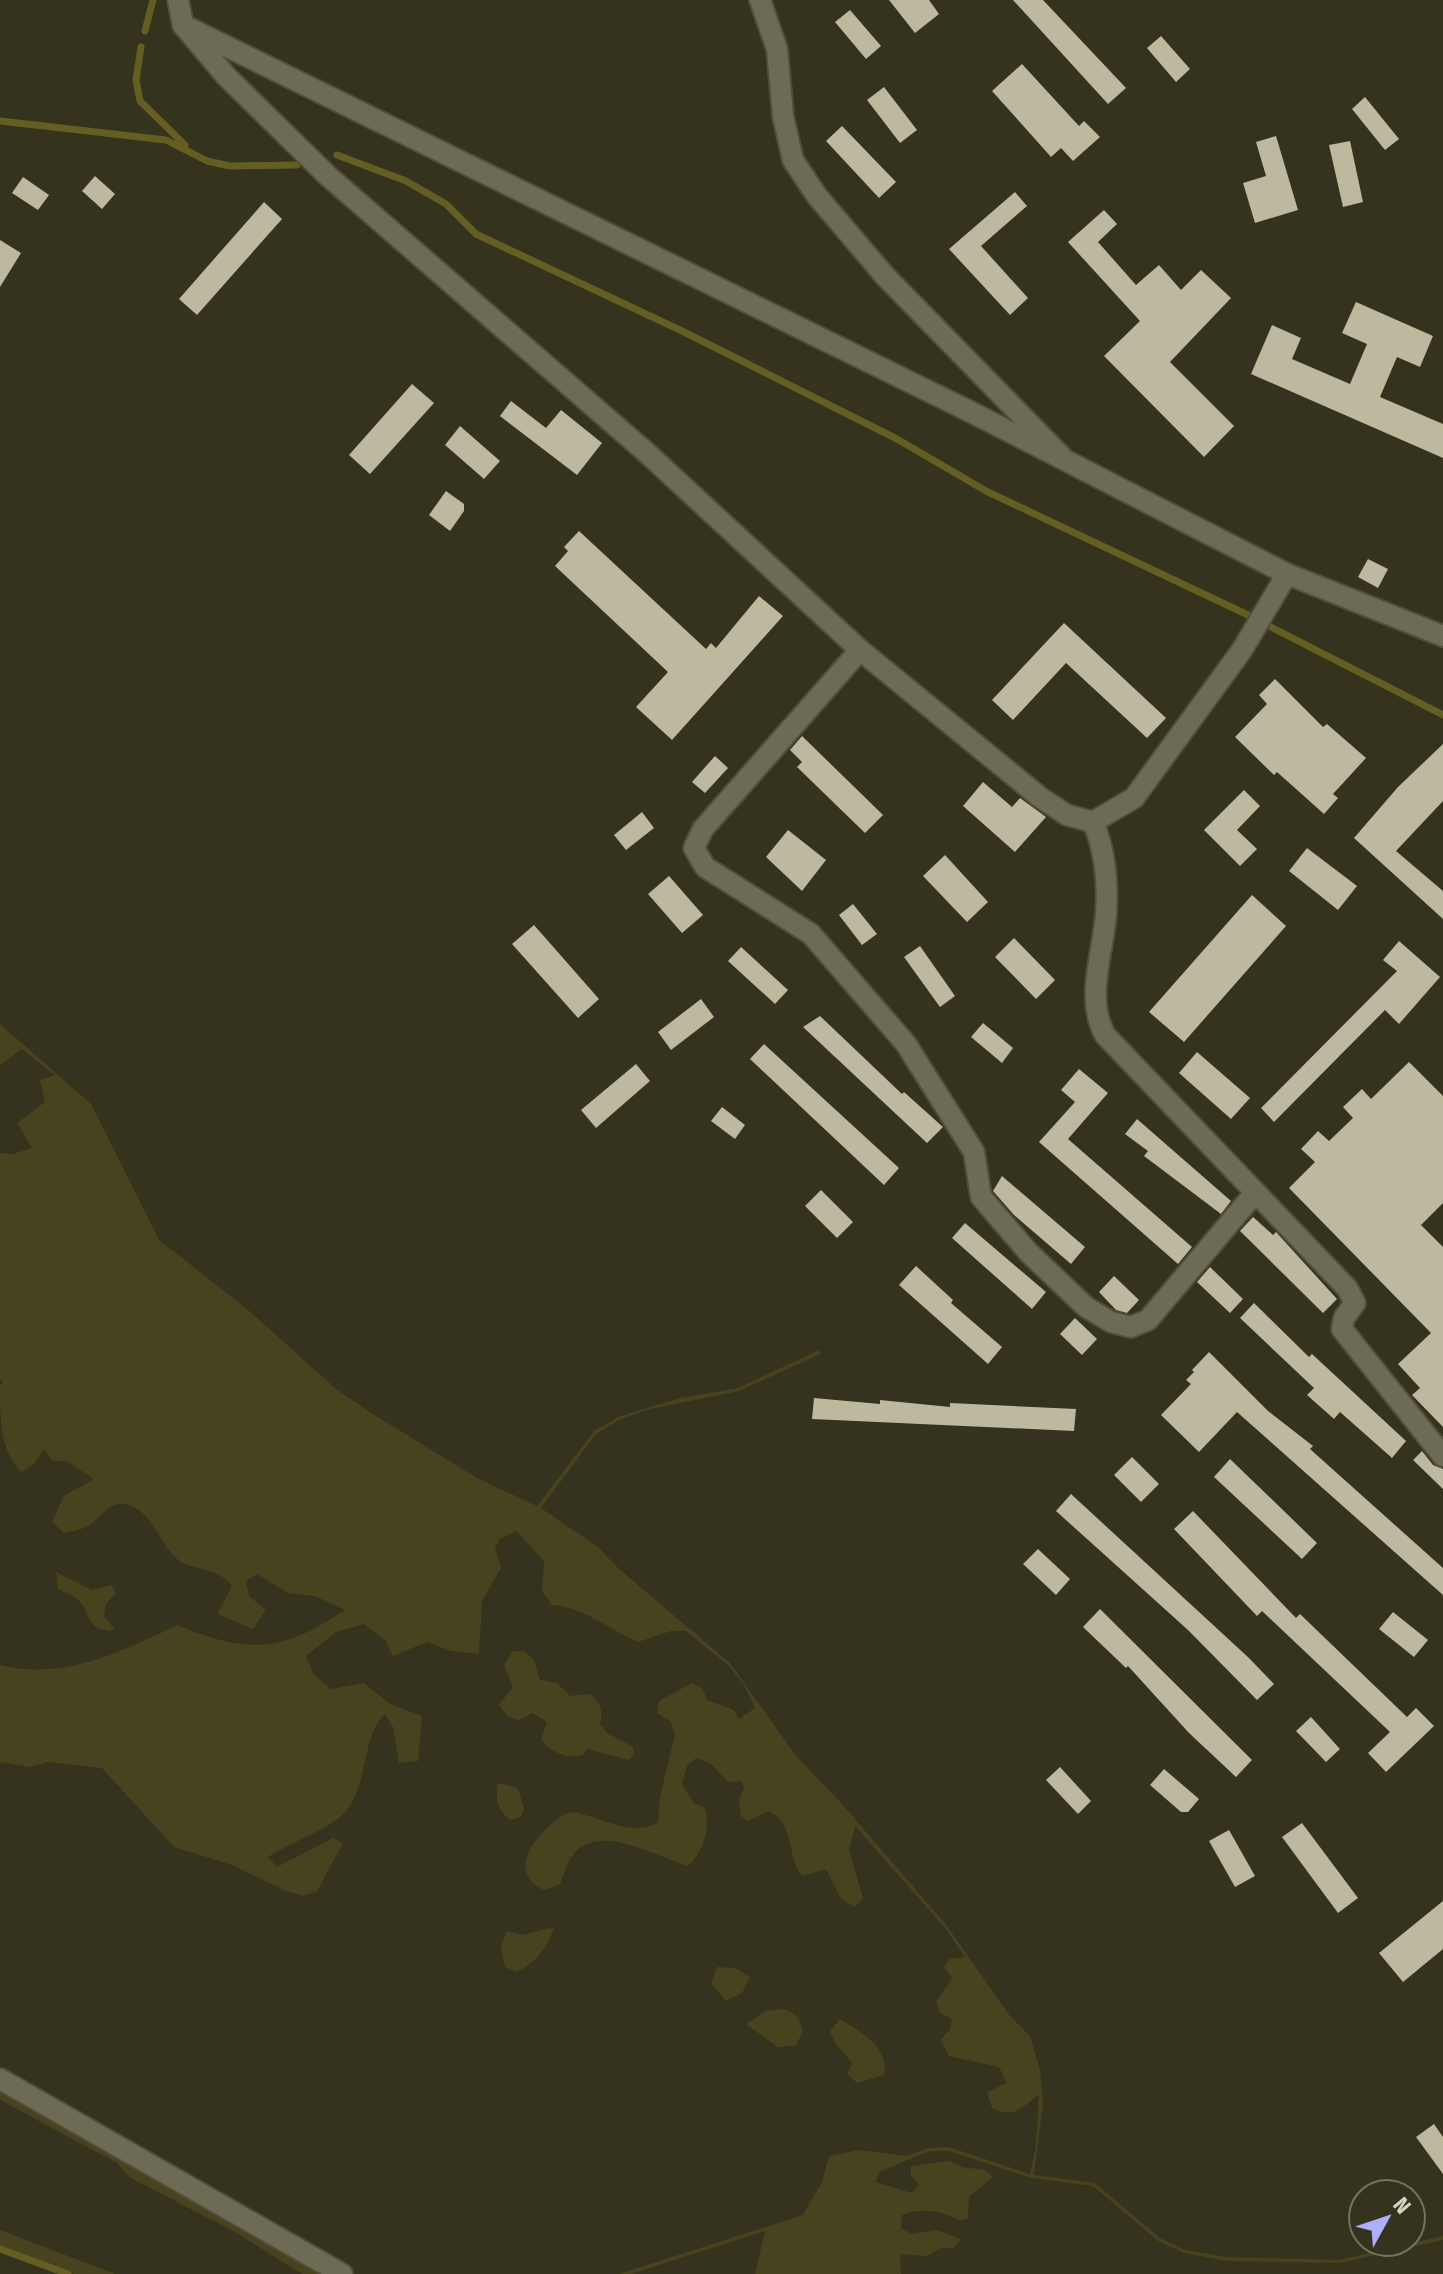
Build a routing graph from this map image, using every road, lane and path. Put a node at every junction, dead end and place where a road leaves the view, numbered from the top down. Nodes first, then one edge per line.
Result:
1 (178, 0) edge
2 (760, 0) edge
3 (183, 25) junction
4 (1064, 459) junction
5 (1287, 574) junction
6 (1443, 636) edge
7 (860, 650) junction
8 (1093, 822) junction
9 (1254, 1194) junction
10 (1443, 1456) edge
11 (0, 2079) edge
12 (342, 2274) edge

1 - 3 street
2 - 4 street
3 - 4 street
3 - 7 street
4 - 5 street
5 - 6 street
5 - 8 street
7 - 8 street
7 - 9 street
8 - 9 street
9 - 10 street
11 - 12 street

